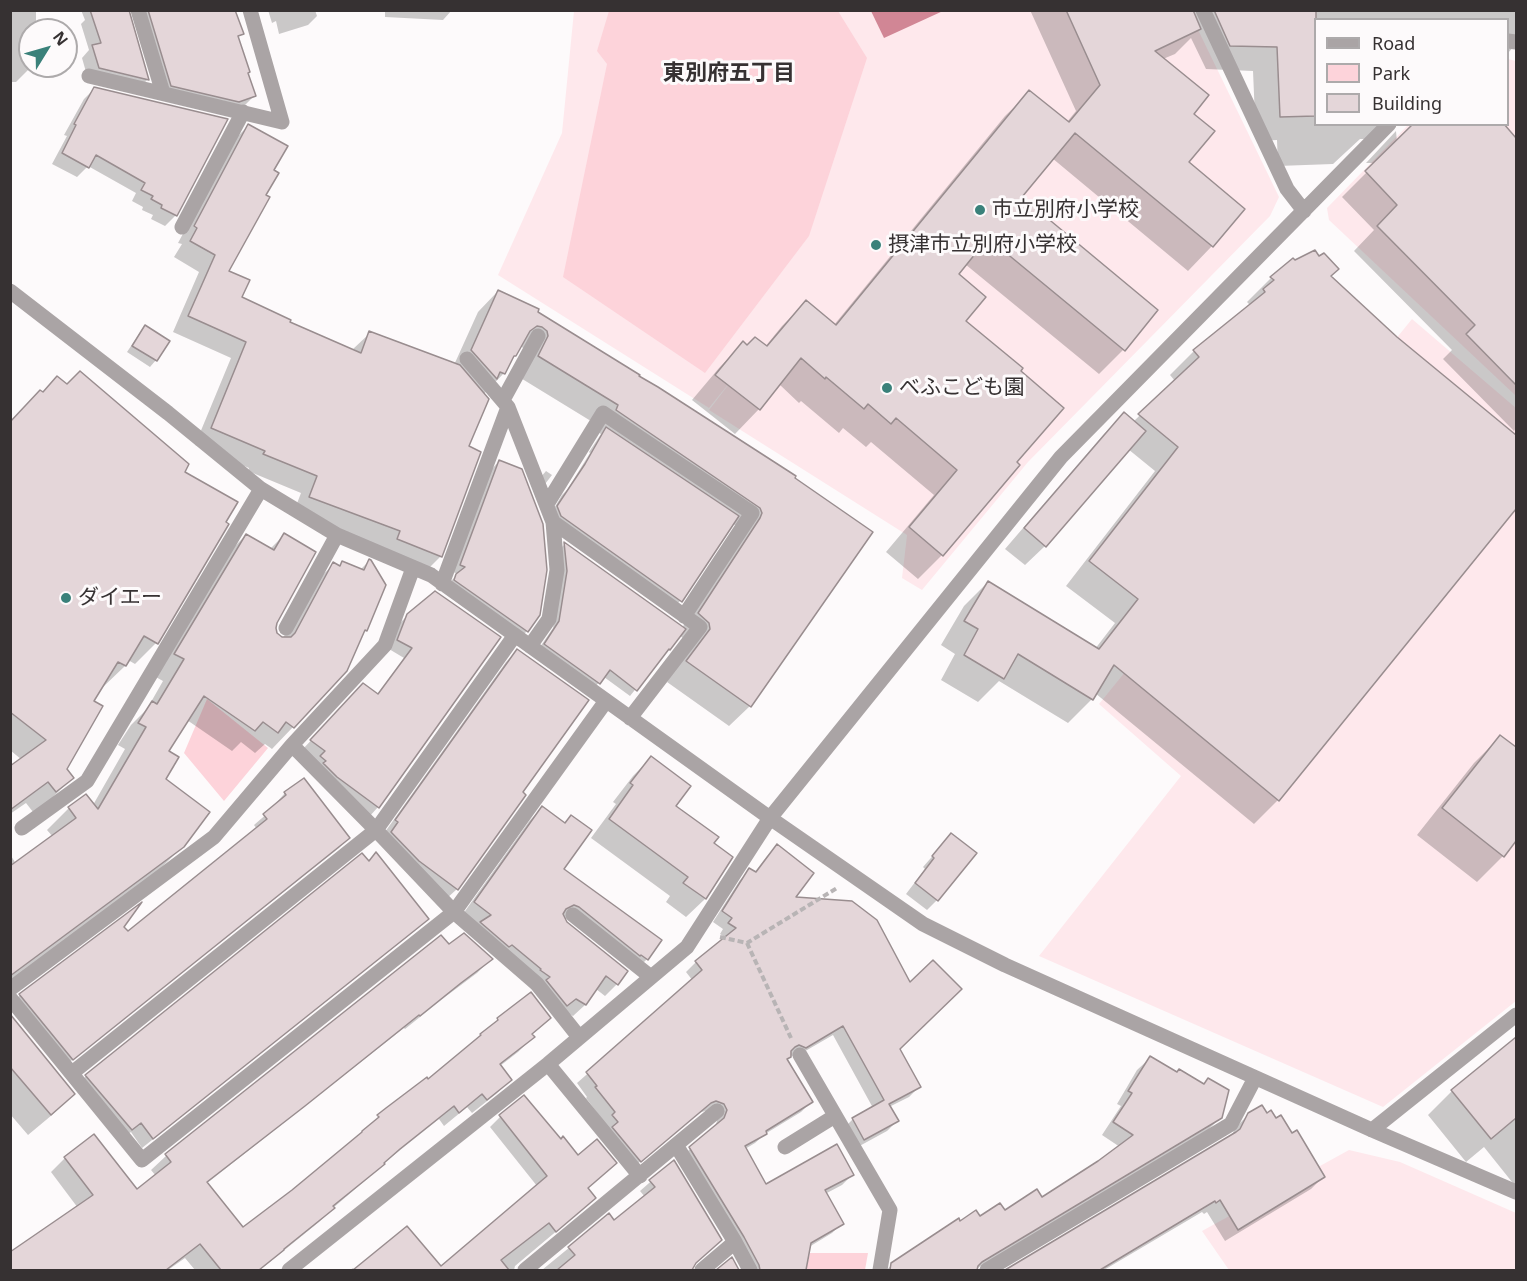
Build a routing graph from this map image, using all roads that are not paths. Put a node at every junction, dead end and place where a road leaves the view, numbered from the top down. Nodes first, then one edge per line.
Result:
1 (138, 10) edge
2 (250, 10) edge
3 (1203, 10) edge
4 (89, 76) dead end
5 (163, 93) junction
6 (243, 112) junction
7 (1387, 126) edge
8 (1304, 211) junction
9 (182, 227) dead end
10 (10, 291) edge
11 (538, 336) dead end
12 (467, 359) dead end
13 (506, 404) junction
14 (261, 489) junction
15 (547, 504) junction
16 (553, 522) junction
17 (337, 536) junction
18 (413, 568) junction
19 (442, 584) junction
20 (684, 616) junction
21 (285, 628) dead end
22 (515, 636) junction
23 (530, 646) junction
24 (606, 701) junction
25 (630, 718) junction
26 (292, 745) junction
27 (770, 818) junction
28 (22, 828) dead end
29 (376, 830) junction
30 (453, 912) junction
31 (573, 915) dead end
32 (651, 976) junction
33 (10, 989) edge
34 (10, 998) edge
35 (1516, 1015) edge
36 (579, 1037) junction
37 (800, 1055) road end
38 (548, 1064) junction
39 (72, 1073) junction
40 (1255, 1078) junction
41 (717, 1112) dead end
42 (836, 1116) junction
43 (1372, 1130) junction
44 (676, 1145) junction
45 (784, 1147) dead end
46 (639, 1176) junction
47 (1516, 1192) edge
48 (735, 1242) junction
49 (289, 1270) edge
50 (525, 1270) edge
51 (702, 1270) edge
52 (750, 1270) edge
53 (880, 1270) edge
54 (987, 1270) edge

1 - 5 street
2 - 6 street
3 - 8 street
4 - 5 street
5 - 6 street
6 - 9 street
7 - 8 street
8 - 27 street
10 - 14 street
11 - 13 street
12 - 13 street
13 - 15 street
13 - 19 street
14 - 17 street
14 - 28 street
15 - 16 street
15 - 20 street
16 - 20 street
16 - 23 street
17 - 18 street
17 - 21 street
18 - 19 street
18 - 26 street
19 - 22 street
20 - 25 street
22 - 23 street
22 - 29 street
23 - 24 street
24 - 25 street
24 - 30 street
25 - 27 street
26 - 29 street
26 - 33 street
27 - 32 street
27 - 40 street
29 - 30 street
29 - 39 street
30 - 36 street
30 - 39 street
31 - 32 street
32 - 36 street
34 - 39 street
35 - 43 street
36 - 38 street
37 - 42 street
38 - 46 street
38 - 49 street
40 - 43 street
40 - 54 street
41 - 44 street
42 - 45 street
42 - 53 street
43 - 47 street
44 - 46 street
44 - 48 street
46 - 50 street
48 - 51 street
48 - 52 street

